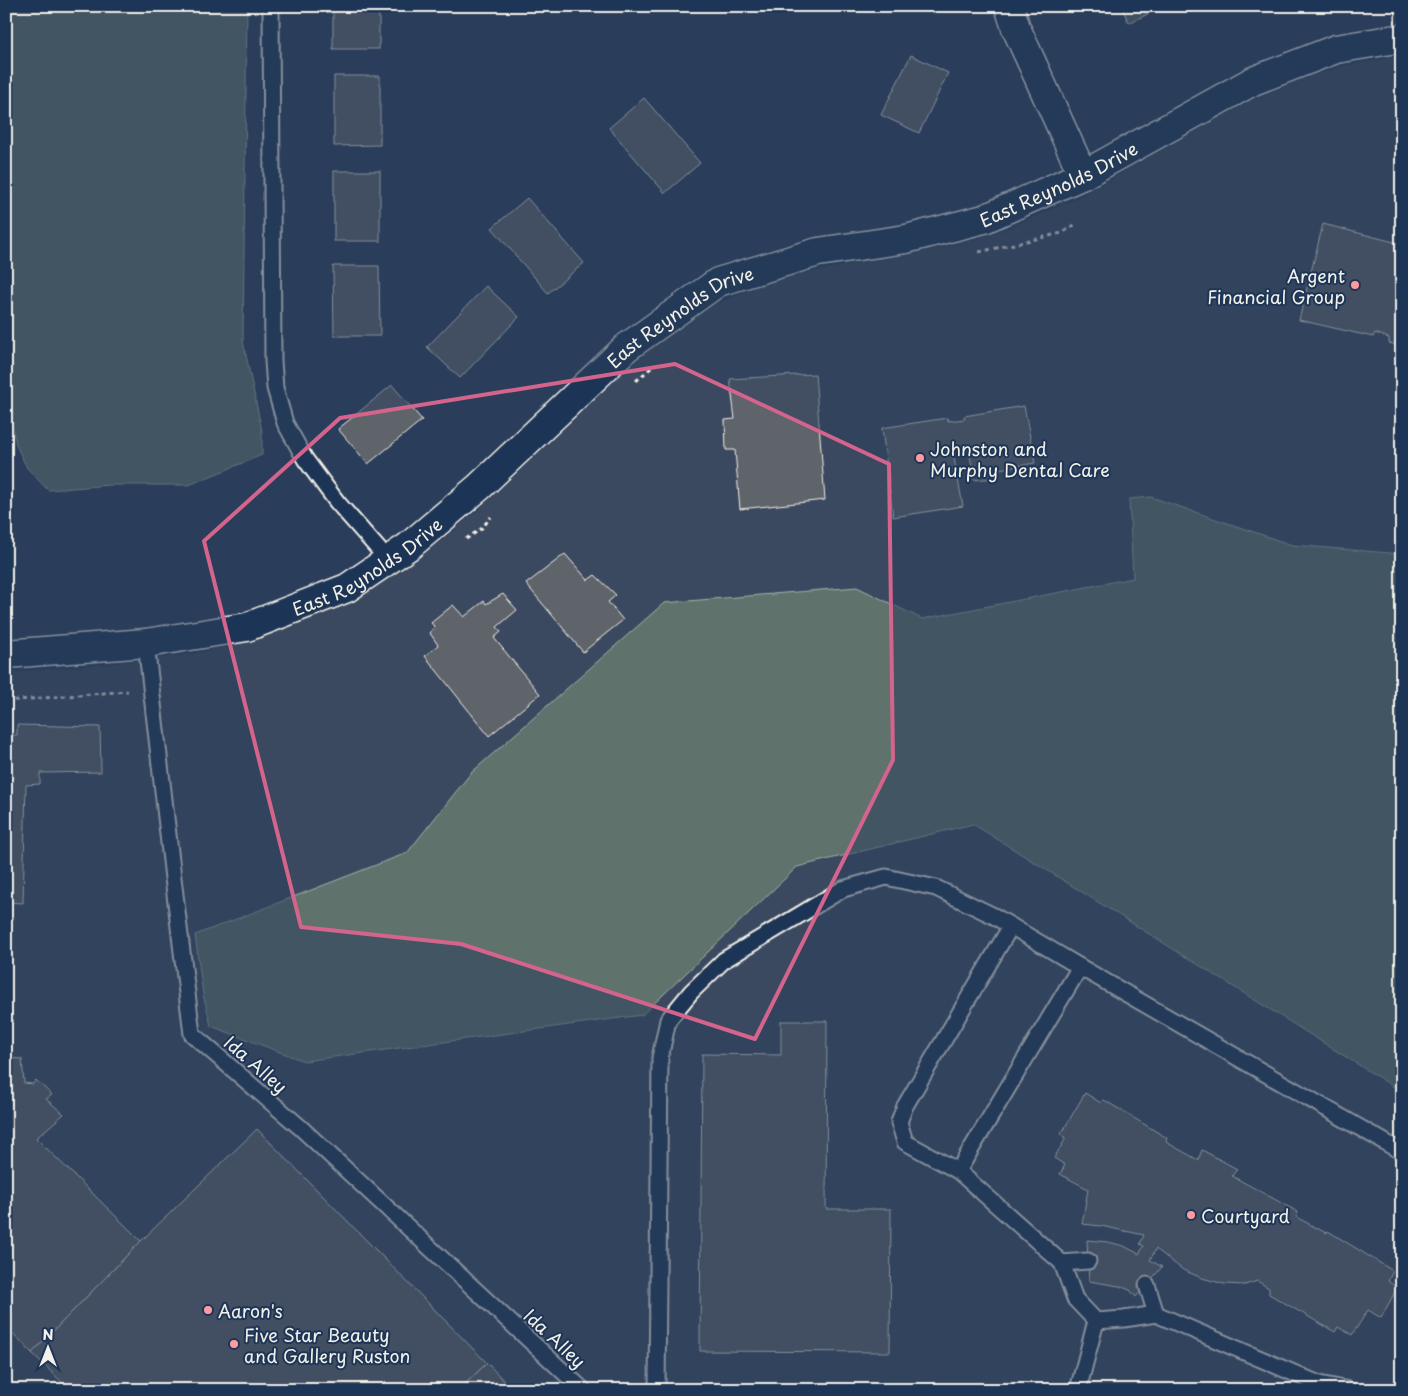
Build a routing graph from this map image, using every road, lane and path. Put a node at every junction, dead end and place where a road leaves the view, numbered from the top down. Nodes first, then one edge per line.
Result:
1 (271, 6) edge
2 (1008, 6) edge
3 (1402, 38) edge
4 (1083, 175) junction
5 (1076, 224) dead end
6 (971, 254) dead end
7 (656, 364) dead end
8 (649, 370) dead end
9 (388, 560) junction
10 (146, 644) junction
11 (6, 654) edge
12 (125, 692) dead end
13 (6, 701) edge
14 (1011, 926) junction
15 (1080, 967) junction
16 (1402, 1152) edge
17 (958, 1171) junction
18 (1088, 1261) dead end
19 (1062, 1263) junction
20 (1147, 1285) dead end
21 (1156, 1314) junction
22 (1096, 1321) junction
23 (583, 1390) edge
24 (656, 1390) edge
25 (1078, 1390) edge
26 (1349, 1390) edge

1 - 9 lane
2 - 4 street
3 - 4 street, East Reynolds Drive
4 - 9 street, East Reynolds Drive
5 - 6 path
7 - 8 path
9 - 10 street, East Reynolds Drive
10 - 11 street, East Reynolds Drive
10 - 23 lane, Ida Alley
12 - 13 path
14 - 15 lane
14 - 17 lane
14 - 24 lane
15 - 16 lane
15 - 17 lane
17 - 19 lane
18 - 19 lane
19 - 22 lane
20 - 21 lane
21 - 22 lane
21 - 26 lane
22 - 25 lane

